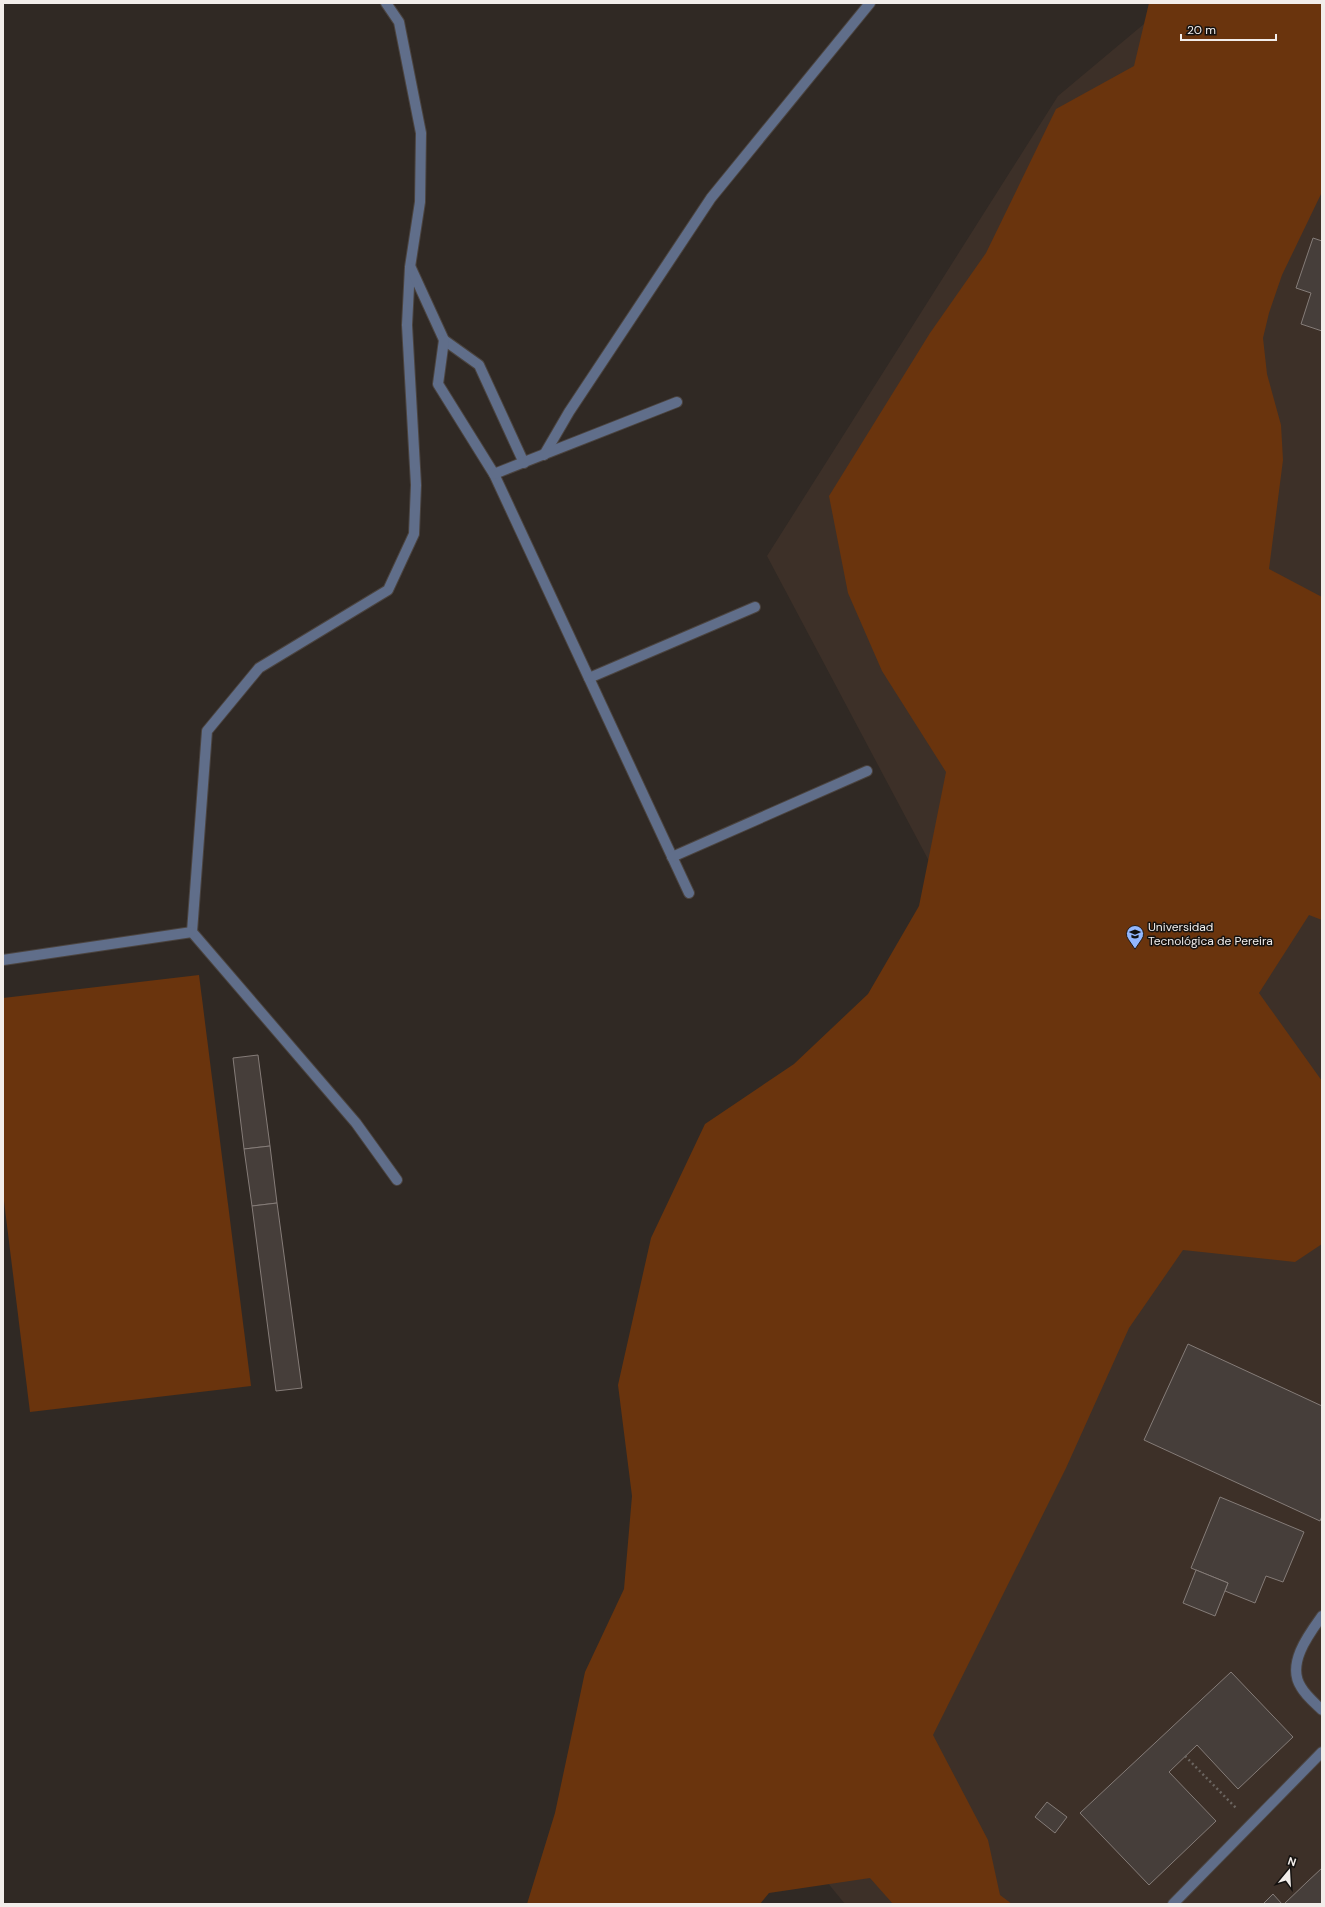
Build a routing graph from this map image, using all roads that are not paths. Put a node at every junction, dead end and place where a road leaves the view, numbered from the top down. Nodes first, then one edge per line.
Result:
1 (386, 3) edge
2 (870, 3) edge
3 (410, 267) junction
4 (444, 340) junction
5 (677, 402) dead end
6 (544, 455) junction
7 (524, 463) junction
8 (494, 474) junction
9 (755, 607) dead end
10 (589, 678) junction
11 (866, 771) dead end
12 (672, 857) junction
13 (689, 893) dead end
14 (192, 932) junction
15 (3, 960) edge
16 (398, 1180) dead end
17 (1322, 1616) edge
18 (1322, 1710) edge
19 (1322, 1752) edge
20 (1173, 1904) edge

1 - 3 lane
2 - 6 lane
3 - 4 lane
3 - 14 lane
4 - 7 lane
4 - 8 lane
5 - 6 lane
6 - 7 lane
7 - 8 lane
8 - 10 lane
9 - 10 lane
10 - 12 lane
11 - 12 lane
12 - 13 lane
14 - 15 lane
14 - 16 lane
17 - 18 lane
19 - 20 lane

